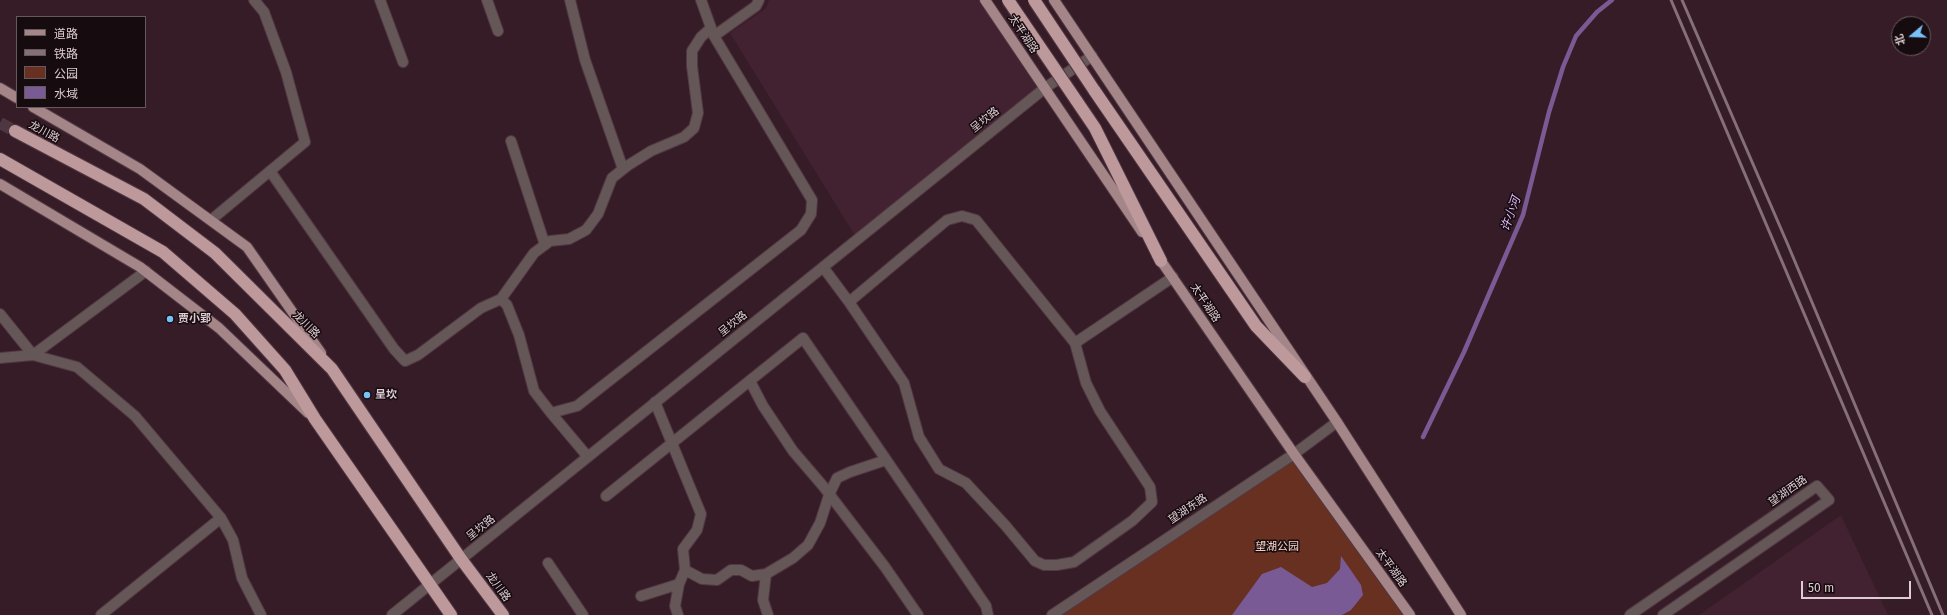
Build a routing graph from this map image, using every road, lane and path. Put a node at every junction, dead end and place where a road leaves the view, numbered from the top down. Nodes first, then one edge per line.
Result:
1 (254, 0) edge
2 (380, 0) edge
3 (487, 0) edge
4 (570, 0) edge
5 (702, 0) edge
6 (759, 0) edge
7 (985, 0) edge
8 (1008, 0) edge
9 (1034, 0) edge
10 (1054, 0) edge
11 (498, 31) dead end
12 (713, 32) junction
13 (1092, 56) junction
14 (403, 62) dead end
15 (0, 88) edge
16 (1045, 88) junction
17 (16, 97) edge
18 (35, 108) edge
19 (15, 131) tunnel mouth
20 (511, 141) dead end
21 (0, 159) edge
22 (623, 169) junction
23 (270, 171) junction
24 (0, 184) edge
25 (210, 220) junction
26 (545, 245) junction
27 (1162, 262) junction
28 (823, 266) junction
29 (146, 271) junction
30 (1173, 278) junction
31 (501, 299) junction
32 (848, 302) junction
33 (0, 314) edge
34 (1075, 343) junction
35 (33, 355) junction
36 (0, 358) edge
37 (332, 369) junction
38 (1305, 376) junction
39 (750, 381) junction
40 (656, 402) junction
41 (551, 413) junction
42 (315, 419) junction
43 (1337, 422) junction
44 (673, 444) junction
45 (1294, 454) junction
46 (588, 456) junction
47 (886, 460) junction
48 (829, 495) junction
49 (606, 496) dead end
50 (221, 518) junction
51 (462, 559) junction
52 (548, 563) dead end
53 (685, 570) junction
54 (766, 574) junction
55 (679, 584) junction
56 (430, 585) junction
57 (641, 596) dead end
58 (101, 615) edge
59 (261, 615) edge
60 (392, 615) edge
61 (451, 615) edge
62 (503, 615) edge
63 (583, 615) edge
64 (678, 615) edge
65 (768, 615) edge
66 (918, 615) edge
67 (988, 615) edge
68 (1052, 615) edge
69 (1410, 615) edge
70 (1461, 615) edge
71 (1630, 615) edge
72 (1663, 615) edge

1 - 23 street
2 - 14 street
3 - 11 street
4 - 22 street
5 - 12 street
6 - 12 street
7 - 16 main road, 太平湖路
8 - 27 highway, bridge
9 - 38 highway, bridge
10 - 13 main road
12 - 22 street
12 - 41 street
13 - 16 street, 呈坎路
13 - 38 main road
15 - 17 main road
16 - 27 main road, 太平湖路
16 - 28 street, 呈坎路
18 - 25 main road
19 - 37 highway, 龙川路
20 - 26 street
21 - 42 highway
22 - 26 street
23 - 25 street
23 - 31 street
24 - 29 main road
25 - 37 main road
26 - 31 street
27 - 30 main road, 太平湖路
28 - 32 street
28 - 40 street, 呈坎路
29 - 35 street
29 - 42 main road
30 - 34 street
30 - 45 main road, 太平湖路
31 - 41 street
32 - 34 street
32 - 34 street
33 - 35 street
35 - 36 street
35 - 50 street
37 - 51 highway, 龙川路
38 - 43 main road
39 - 44 street
39 - 47 street
39 - 48 street
40 - 44 street
40 - 46 street, 呈坎路
41 - 46 street
42 - 56 highway
43 - 45 street, 望湖东路
43 - 70 main road
44 - 49 street
44 - 53 street
45 - 68 street, 望湖东路
45 - 69 main road, 太平湖路
46 - 51 street, 呈坎路
47 - 48 street
47 - 67 street
48 - 54 street
48 - 66 street
50 - 58 street
50 - 59 street
51 - 56 street, 呈坎路
51 - 62 highway, 龙川路
52 - 63 street
53 - 54 street
53 - 55 street
54 - 65 street
55 - 57 street
55 - 64 street
56 - 60 street, 呈坎路
56 - 61 highway
71 - 72 street, 望湖西路

